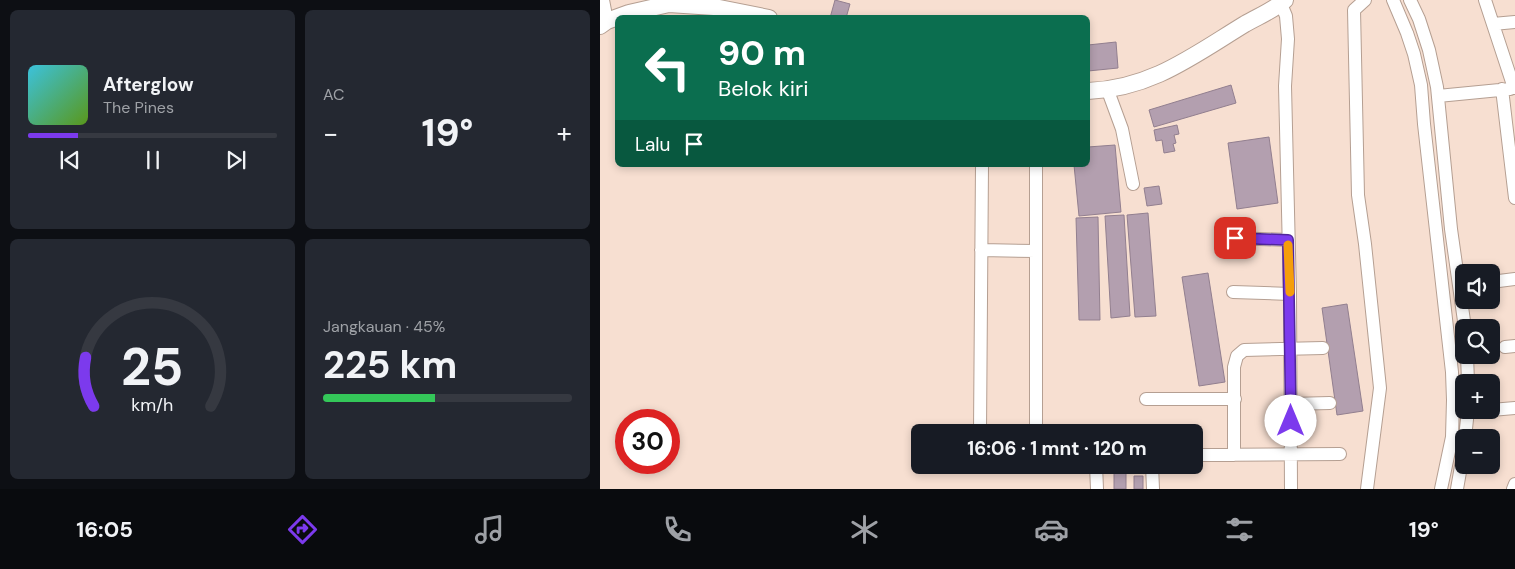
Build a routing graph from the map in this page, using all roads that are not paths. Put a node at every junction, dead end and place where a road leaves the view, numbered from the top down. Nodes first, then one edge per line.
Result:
1 (603, 0) edge
2 (1365, 0) edge
3 (1393, 0) edge
4 (1410, 0) edge
5 (1485, 0) edge
6 (735, 5) edge
7 (1284, 7) edge
8 (624, 15) edge
9 (761, 15) edge
10 (1515, 22) edge
11 (604, 24) edge
12 (1492, 24) junction
13 (1510, 89) edge
14 (1108, 90) junction
15 (1090, 91) edge
16 (1438, 96) junction
17 (982, 167) edge
18 (1036, 167) edge
19 (1133, 184) dead end
20 (1515, 198) edge
21 (1235, 238) dead end
22 (1288, 240) junction
23 (981, 250) junction
24 (1036, 251) junction
25 (1457, 264) edge
26 (1515, 279) edge
27 (1500, 281) edge
28 (1233, 292) dead end
29 (1290, 294) junction
30 (1290, 348) junction
31 (1323, 348) dead end
32 (1146, 399) dead end
33 (1234, 399) junction
34 (1330, 403) dead end
35 (1290, 404) junction
36 (1515, 408) edge
37 (1500, 409) edge
38 (980, 424) edge
39 (1036, 424) edge
40 (1340, 454) dead end
41 (1203, 455) edge
42 (1234, 455) junction
43 (1291, 455) junction
44 (1096, 474) edge
45 (1152, 474) edge
46 (1460, 474) edge
47 (1515, 484) edge
48 (1097, 489) edge
49 (1153, 489) edge
50 (1290, 489) edge
51 (1367, 489) edge
52 (1441, 489) edge
53 (1457, 489) edge
54 (1513, 489) edge

1 - 11 street
2 - 51 street
3 - 52 street
4 - 16 street
5 - 12 street
6 - 8 street
6 - 9 street
7 - 14 street
7 - 22 street
10 - 12 street
12 - 13 street
13 - 16 street
13 - 20 street
14 - 15 street
14 - 19 street
16 - 25 street
17 - 23 street
18 - 24 street
21 - 22 street
22 - 29 street
23 - 24 street
23 - 38 street
24 - 39 street
26 - 27 street
28 - 29 street
29 - 30 street
30 - 31 street
30 - 33 street
30 - 35 street
32 - 33 street
33 - 42 street
34 - 35 street
35 - 43 street
36 - 37 street
40 - 43 street
41 - 42 street
42 - 43 street
43 - 50 street
44 - 48 street
45 - 49 street
46 - 53 street
47 - 54 street

